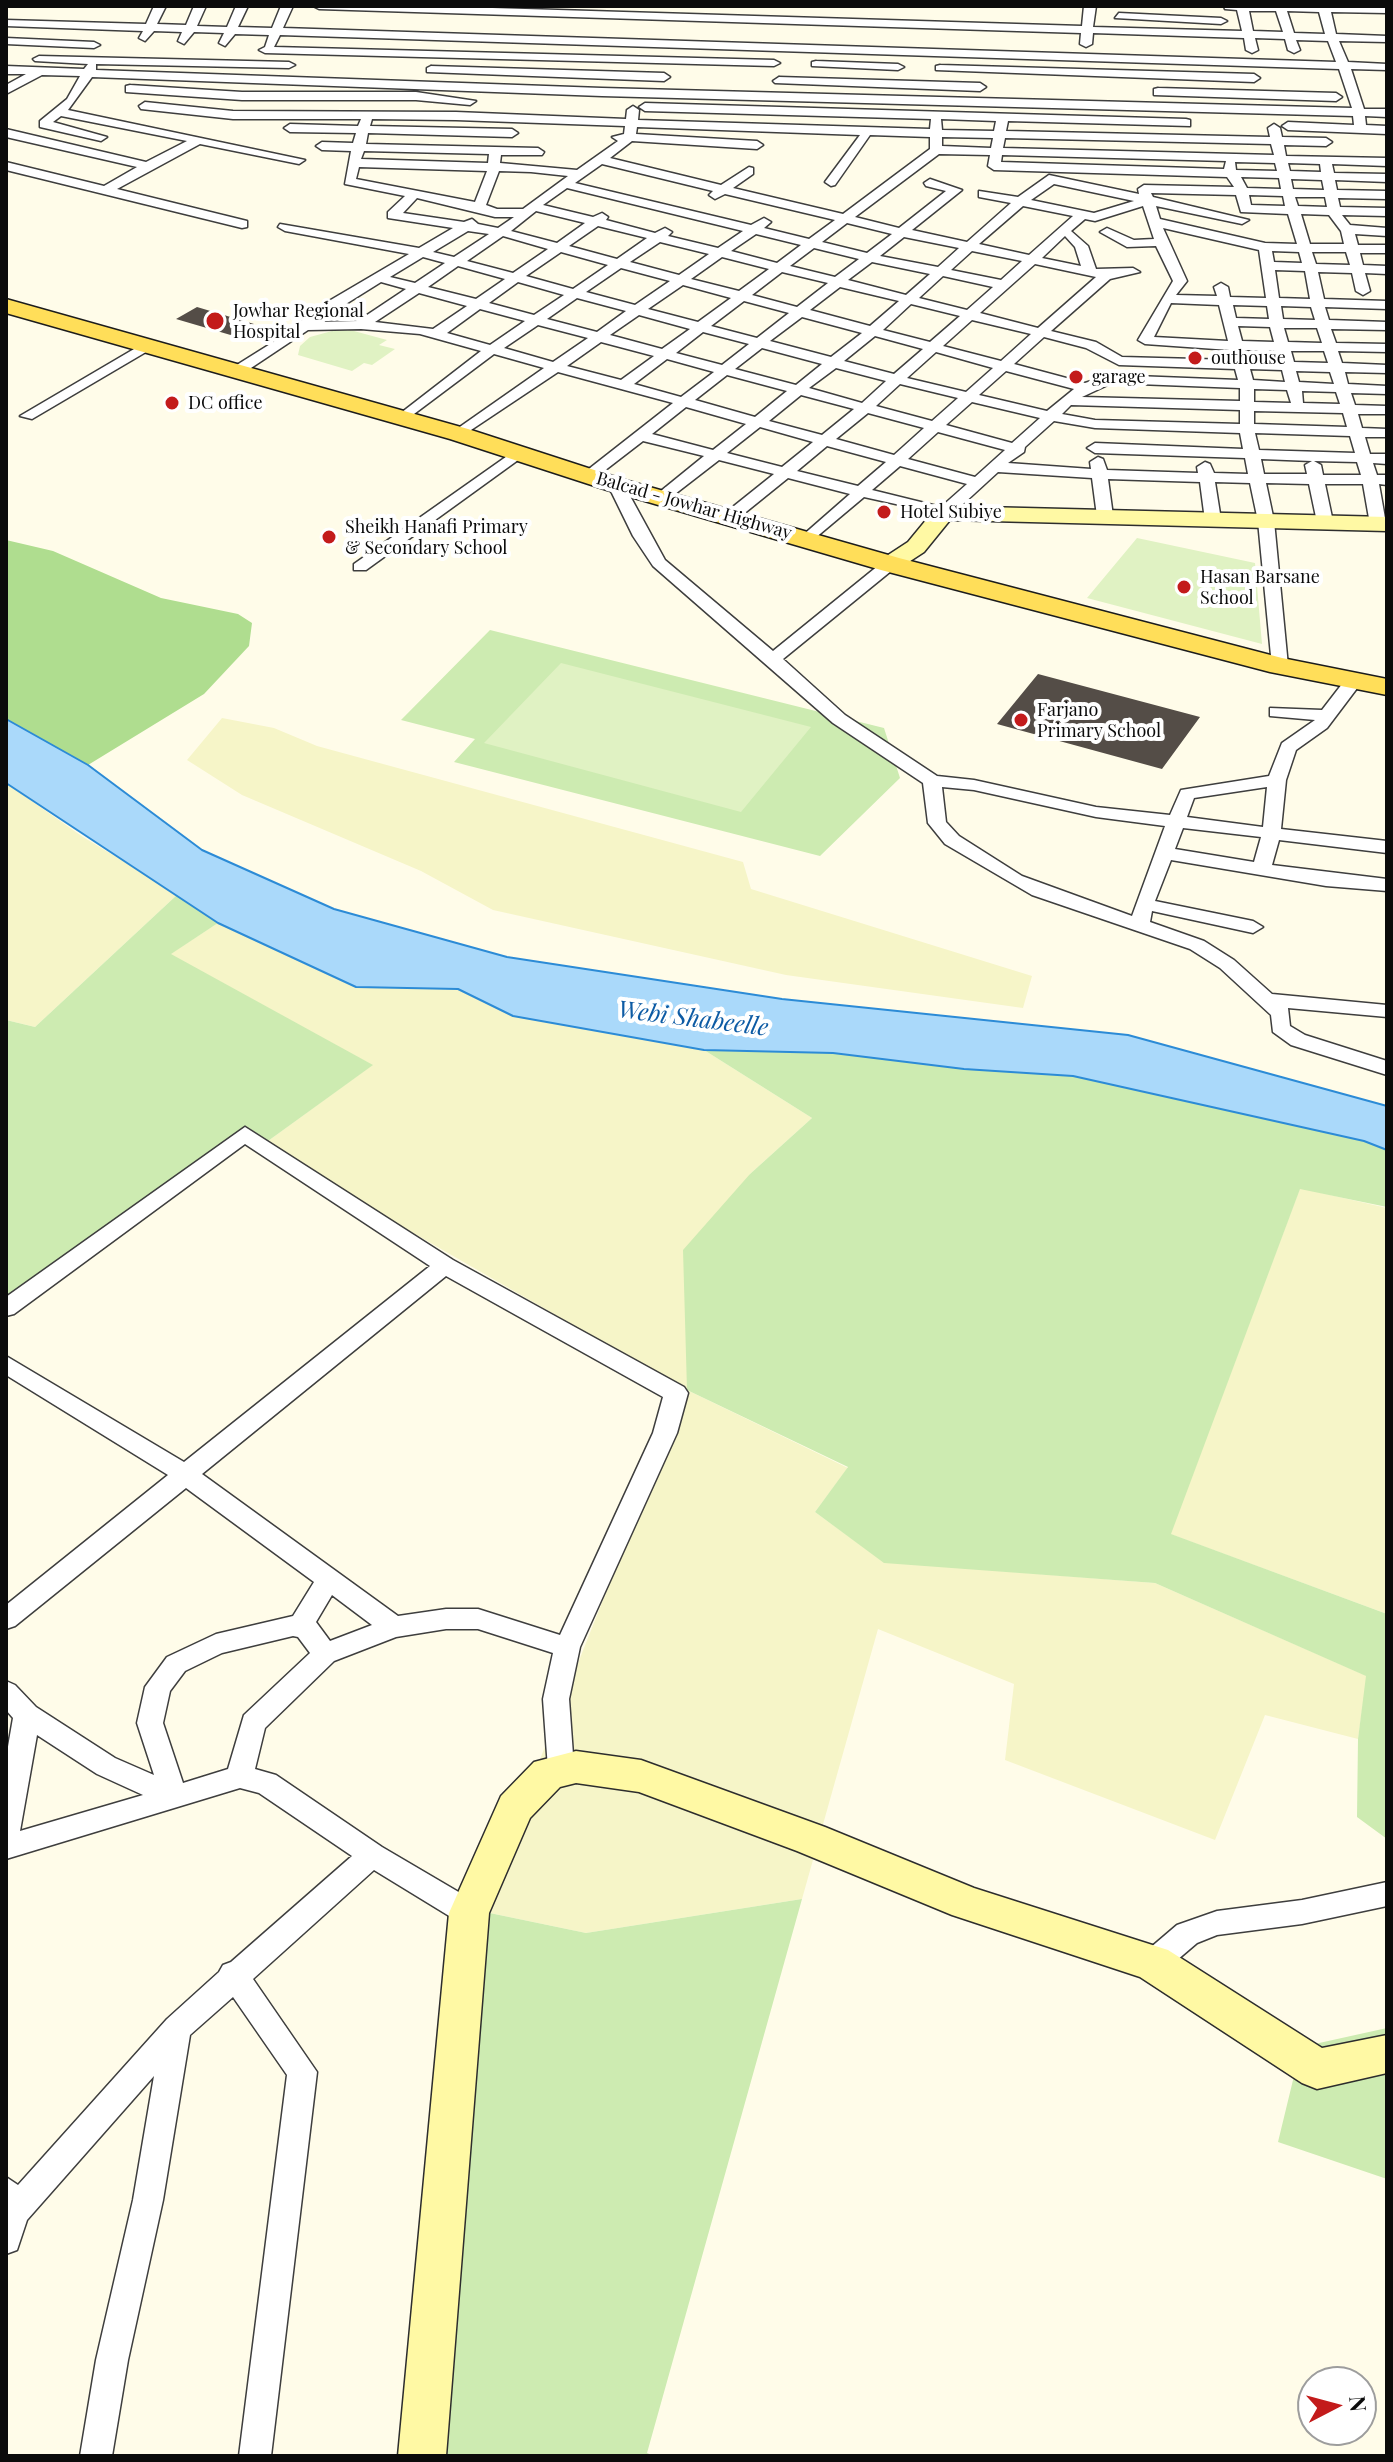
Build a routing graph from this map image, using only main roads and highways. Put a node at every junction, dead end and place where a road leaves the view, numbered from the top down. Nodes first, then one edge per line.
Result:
1 (6, 306) edge
2 (1387, 687) edge

1 - 2 main road, Balcad - Jowhar Highway

